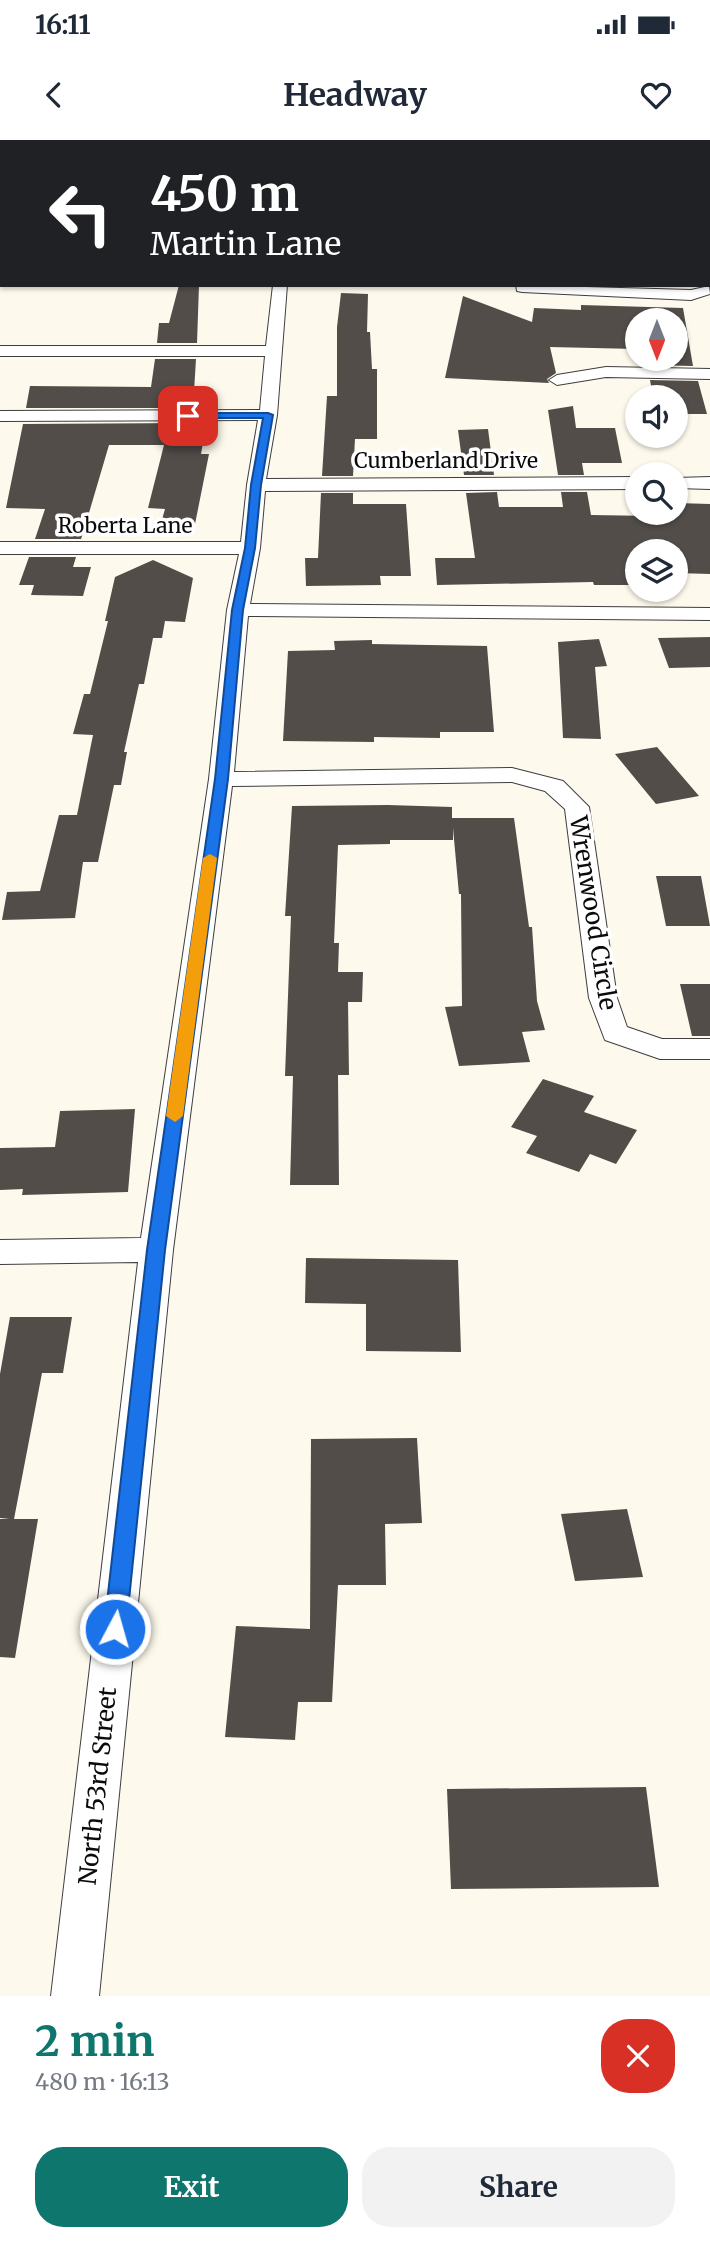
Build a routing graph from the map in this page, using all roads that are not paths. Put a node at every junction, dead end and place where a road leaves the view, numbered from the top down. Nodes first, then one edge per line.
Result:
1 (280, 287) edge
2 (521, 287) edge
3 (709, 290) edge
4 (0, 351) edge
5 (273, 351) junction
6 (710, 374) edge
7 (556, 380) dead end
8 (268, 415) junction
9 (0, 416) edge
10 (625, 483) edge
11 (688, 483) edge
12 (710, 483) edge
13 (256, 485) junction
14 (0, 548) edge
15 (250, 548) junction
16 (238, 610) junction
17 (710, 614) edge
18 (221, 779) junction
19 (710, 1049) edge
20 (156, 1250) junction
21 (0, 1252) edge
22 (75, 1996) edge

1 - 5 street, North 53rd Street
2 - 3 street
4 - 5 street
5 - 8 street, North 53rd Street
6 - 7 street
8 - 9 street
8 - 13 street, North 53rd Street
10 - 13 street, Cumberland Drive
11 - 12 street
13 - 15 street, North 53rd Street
14 - 15 street, Roberta Lane
15 - 16 street, North 53rd Street
16 - 17 street
16 - 18 street, North 53rd Street
18 - 19 street, Wrenwood Circle
18 - 20 street, North 53rd Street
20 - 21 street
20 - 22 street, North 53rd Street

